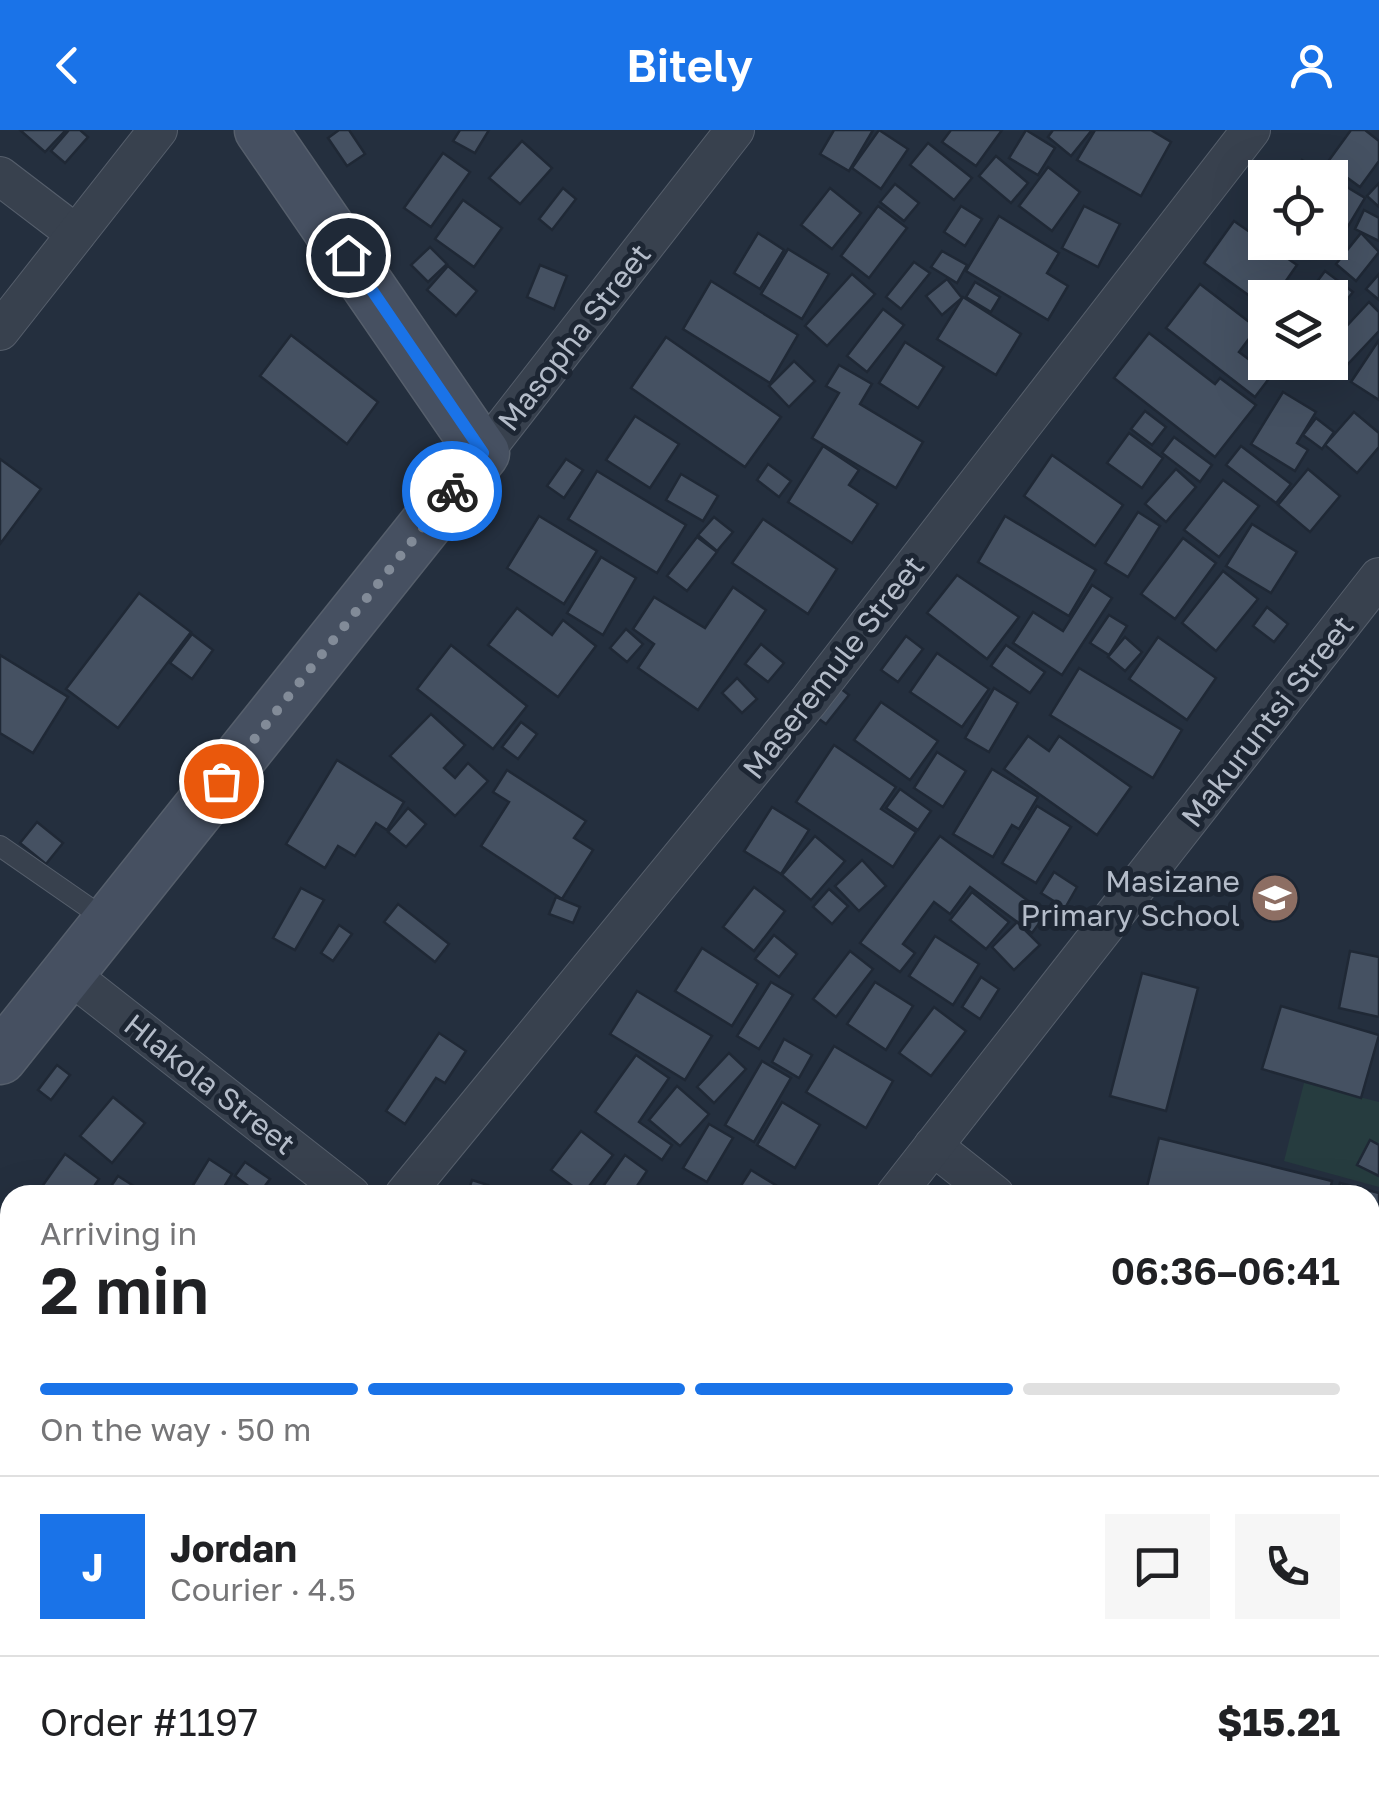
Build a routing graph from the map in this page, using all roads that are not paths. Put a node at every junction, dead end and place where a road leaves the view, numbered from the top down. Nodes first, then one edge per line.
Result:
1 (158, 130) edge
2 (261, 130) edge
3 (735, 130) edge
4 (1252, 130) edge
5 (0, 176) edge
6 (76, 234) junction
7 (0, 331) edge
8 (483, 453) junction
9 (1377, 582) edge
10 (0, 846) edge
11 (110, 922) junction
12 (69, 974) junction
13 (0, 1058) edge
14 (934, 1146) junction
15 (338, 1185) edge
16 (412, 1185) edge
17 (903, 1185) edge
18 (983, 1185) edge

1 - 6 street
2 - 8 street
3 - 8 street, Masopha Street
4 - 16 street, Maseremule Street
5 - 6 street
6 - 7 street
8 - 11 street, Masopha Street
9 - 14 street, Makuruntsi Street
10 - 11 lane
11 - 12 street, Masopha Street
12 - 13 street, Masopha Street
12 - 15 street, Hlakola Street
14 - 17 street, Makuruntsi Street
14 - 18 street

